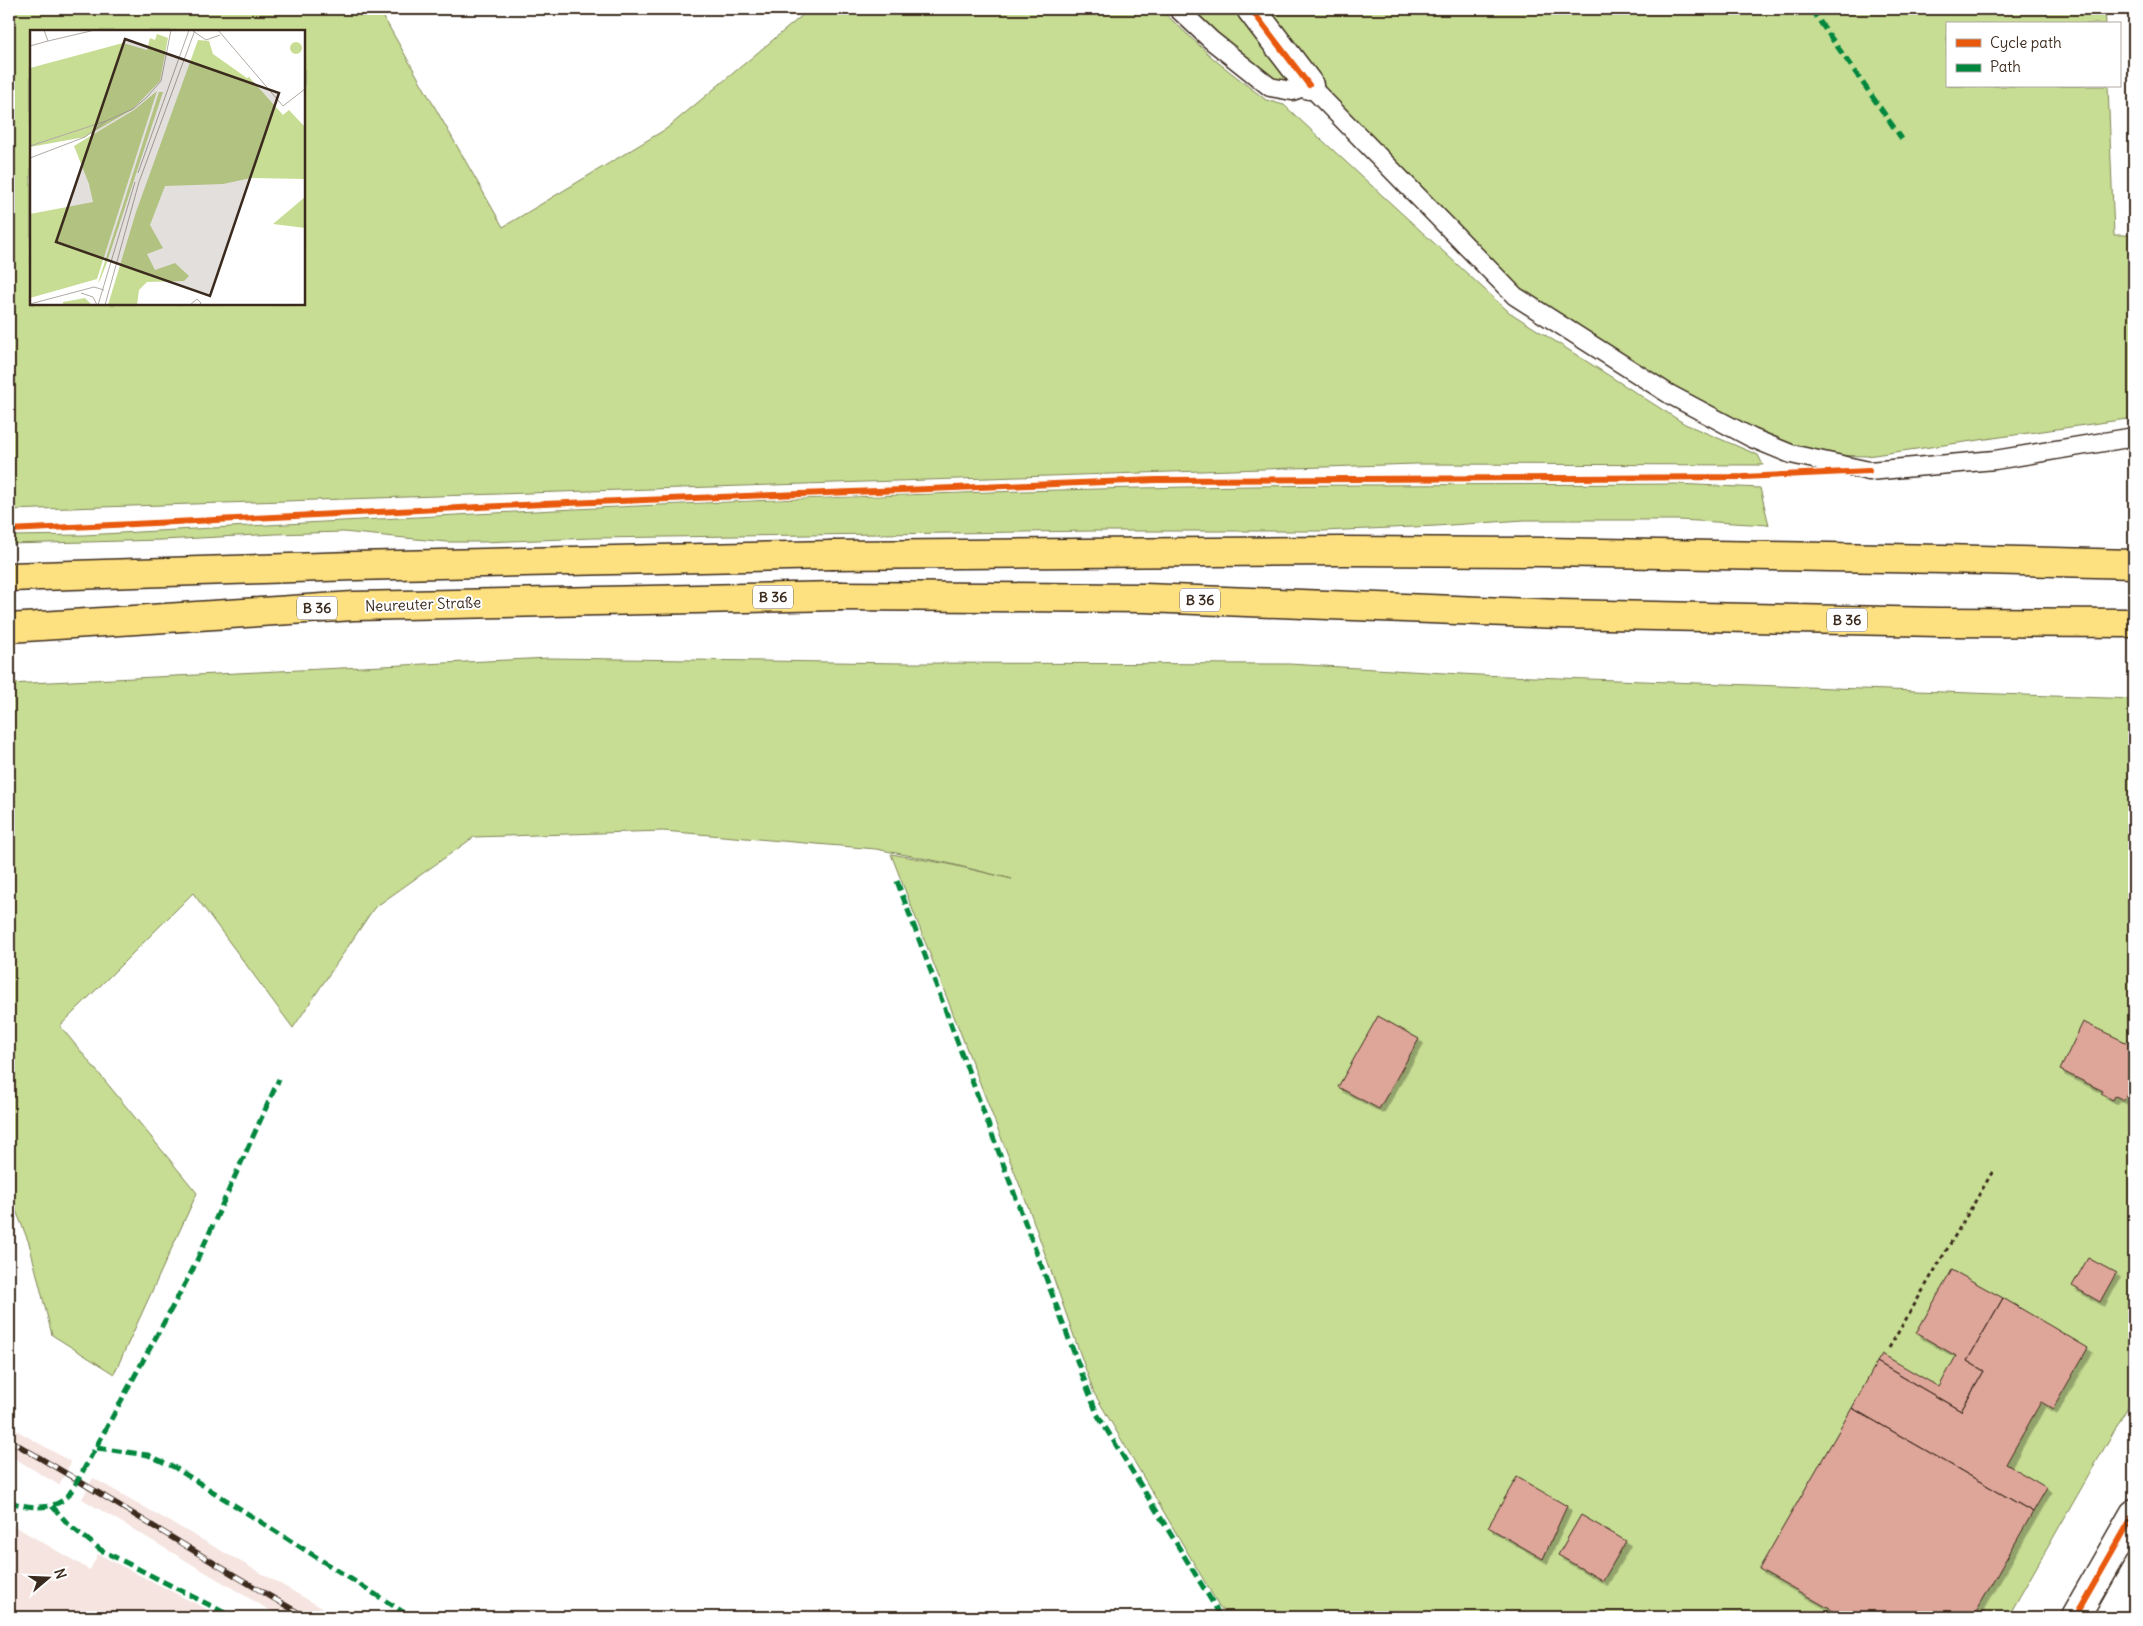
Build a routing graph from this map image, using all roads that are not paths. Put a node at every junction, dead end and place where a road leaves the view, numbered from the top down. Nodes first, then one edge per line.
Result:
1 (1178, 9) edge
2 (1251, 9) edge
3 (1309, 85) junction
4 (2134, 437) edge
5 (2134, 564) edge
6 (9, 577) edge
7 (2134, 623) edge
8 (9, 628) edge
9 (2134, 1514) edge
10 (2075, 1617) edge

1 - 3 lane
2 - 3 street
3 - 4 lane
5 - 6 main road
7 - 8 main road, Neureuter Straße / B 36
9 - 10 street

